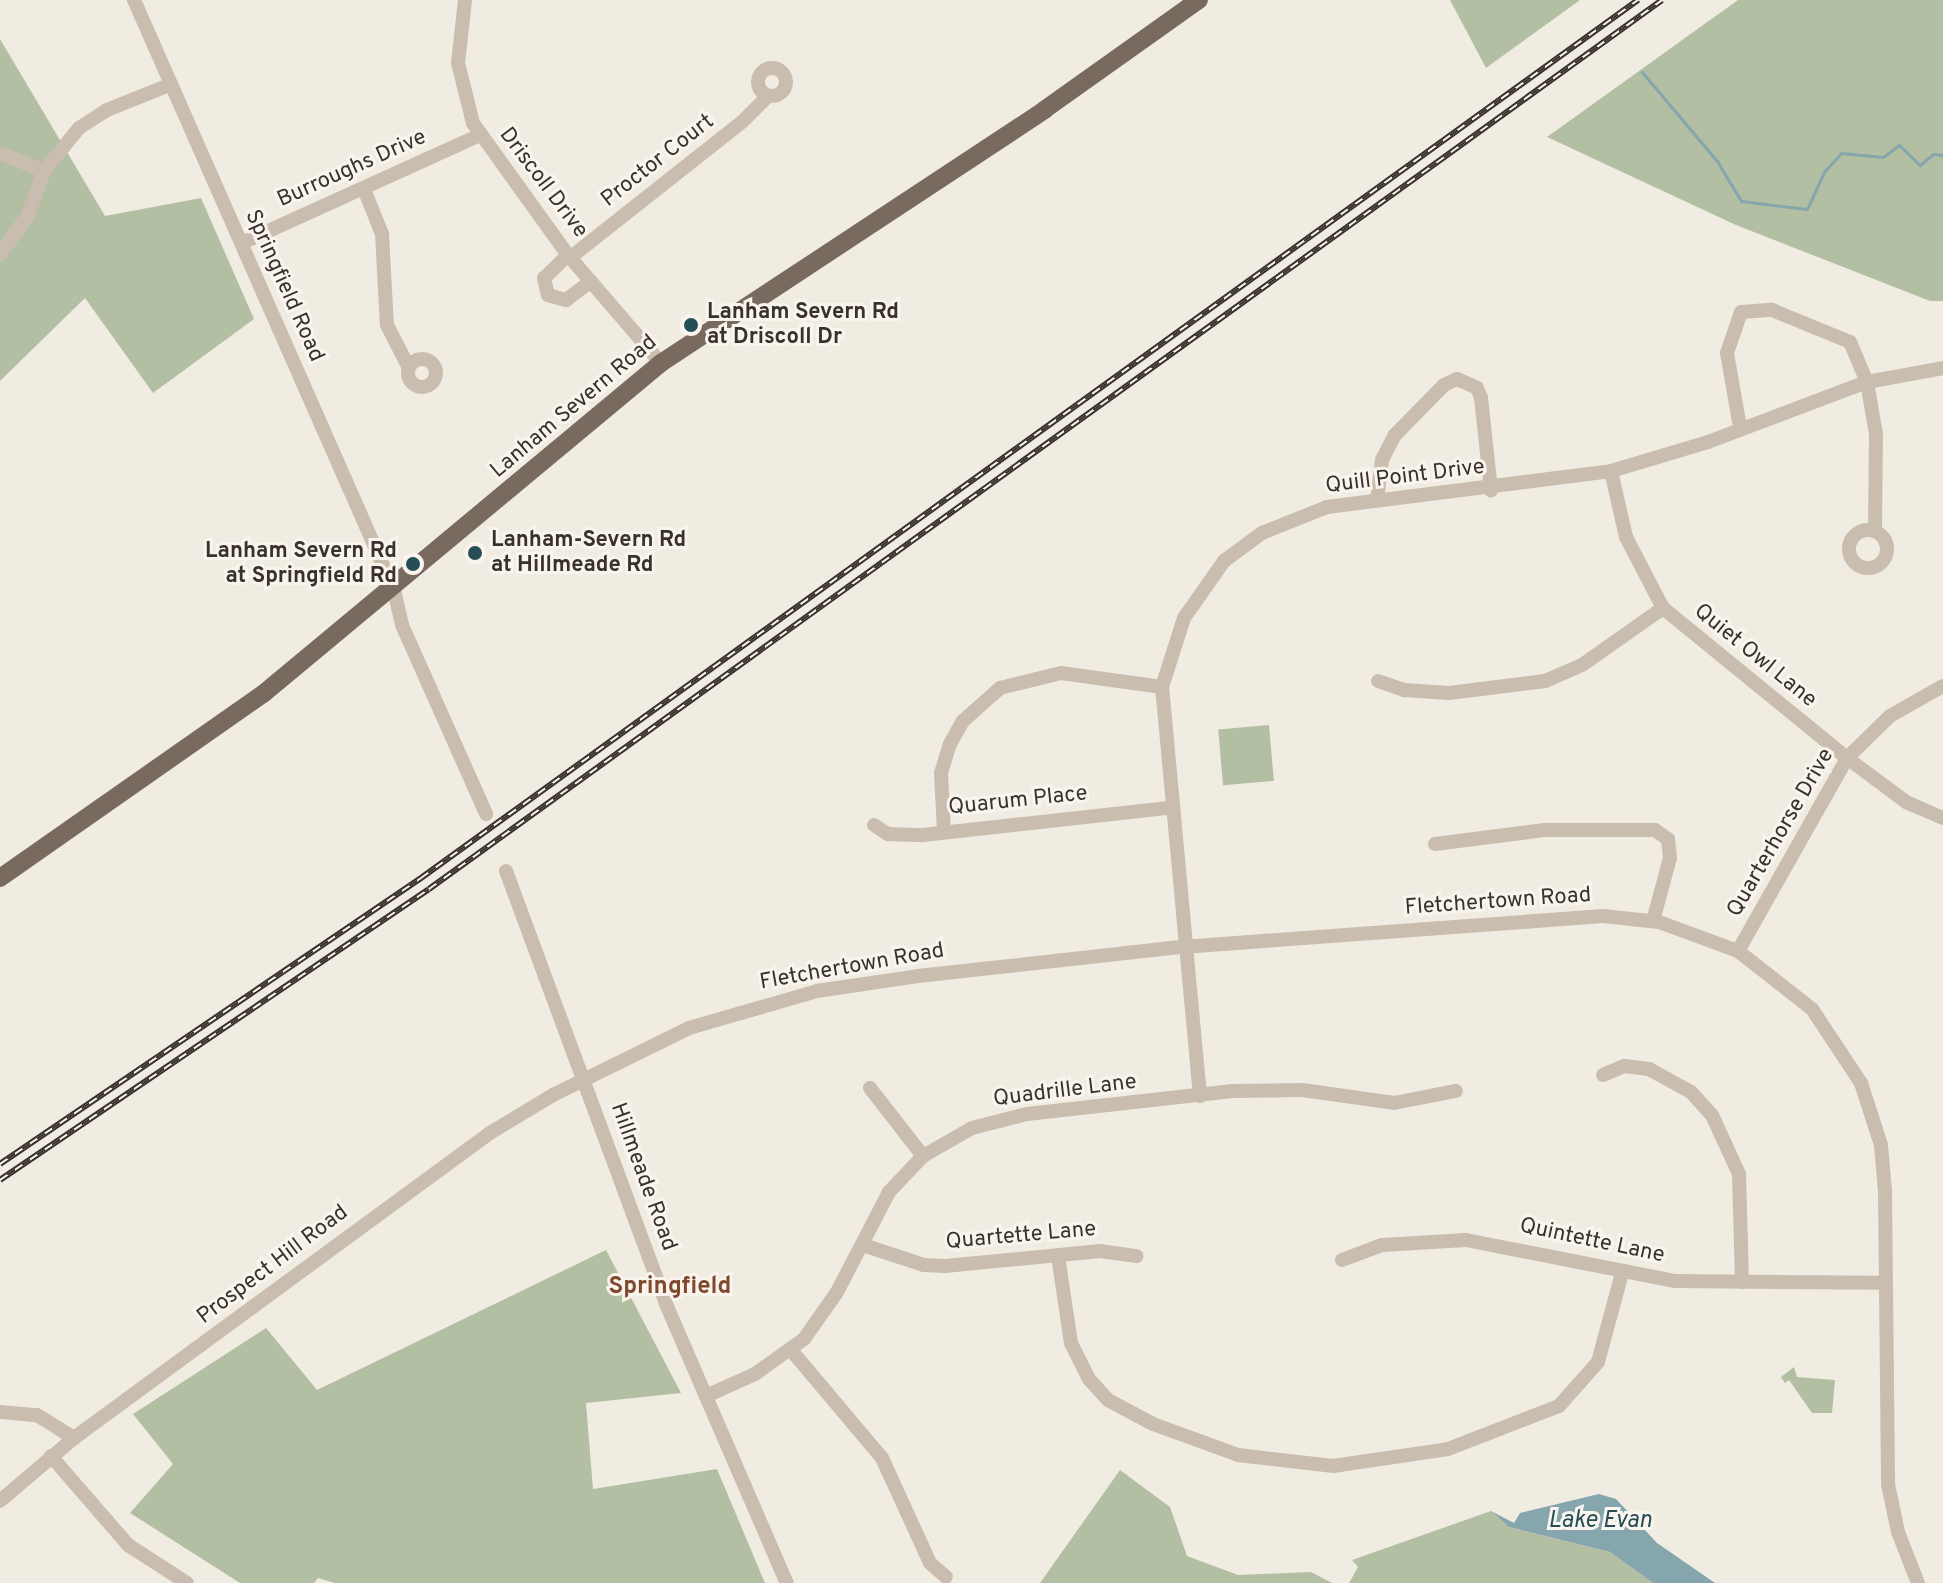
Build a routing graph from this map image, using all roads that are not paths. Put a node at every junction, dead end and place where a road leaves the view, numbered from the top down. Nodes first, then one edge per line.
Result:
1 (134, 0) edge
2 (465, 0) edge
3 (1199, 0) edge
4 (169, 85) junction
5 (768, 96) dead end
6 (480, 135) junction
7 (0, 153) edge
8 (44, 171) junction
9 (364, 189) junction
10 (242, 243) junction
11 (0, 255) edge
12 (570, 256) junction
13 (591, 281) junction
14 (661, 363) junction
15 (409, 368) dead end
16 (1943, 368) edge
17 (1867, 382) junction
18 (1740, 427) junction
19 (1611, 471) junction
20 (1491, 490) junction
21 (1377, 500) junction
22 (1875, 531) dead end
23 (394, 590) junction
24 (1663, 608) junction
25 (1378, 681) dead end
26 (1943, 686) edge
27 (1162, 687) junction
28 (1847, 758) junction
29 (1169, 808) junction
30 (486, 814) dead end
31 (1943, 818) edge
32 (874, 825) dead end
33 (944, 831) junction
34 (1435, 844) dead end
35 (506, 871) dead end
36 (0, 878) edge
37 (1653, 921) junction
38 (1182, 947) junction
39 (1738, 951) junction
40 (1603, 1075) dead end
41 (584, 1080) junction
42 (870, 1088) dead end
43 (1456, 1091) dead end
44 (1200, 1096) junction
45 (923, 1156) junction
46 (863, 1245) junction
47 (1058, 1256) junction
48 (1137, 1256) dead end
49 (1342, 1260) dead end
50 (1622, 1273) junction
51 (1742, 1282) junction
52 (1884, 1283) junction
53 (791, 1350) junction
54 (706, 1396) junction
55 (0, 1412) edge
56 (74, 1438) junction
57 (51, 1456) junction
58 (0, 1501) edge
59 (946, 1577) dead end
60 (187, 1583) edge
61 (787, 1583) edge
62 (1918, 1583) edge

1 - 4 street, Springfield Road
2 - 6 street, Driscoll Drive
3 - 14 main road, Lanham Severn Road
4 - 8 street
4 - 10 street, Springfield Road
5 - 12 street, Proctor Court
6 - 9 street, Burroughs Drive
6 - 12 street, Driscoll Drive
7 - 8 street
8 - 11 street
9 - 10 street, Burroughs Drive
9 - 15 street
10 - 23 street, Springfield Road
12 - 13 street, Driscoll Drive
12 - 13 street, Proctor Court
13 - 14 street, Driscoll Drive
14 - 23 main road, Lanham Severn Road
16 - 17 street, Quill Point Drive
17 - 18 street, Quill Point Drive
17 - 18 street
17 - 22 street
18 - 19 street, Quill Point Drive
19 - 20 street, Quill Point Drive
19 - 24 street, Quiet Owl Lane
20 - 21 street, Quill Point Drive
20 - 21 street
21 - 27 street, Quill Point Drive
23 - 30 street
23 - 36 main road, Lanham Severn Road
24 - 25 street
24 - 28 street, Quiet Owl Lane
26 - 28 street, Quarterhorse Drive
27 - 29 street, Quill Point Drive
27 - 33 street
28 - 31 street, Quiet Owl Lane
28 - 39 street, Quarterhorse Drive
29 - 33 street, Quarum Place
29 - 38 street, Quill Point Drive
32 - 33 street, Quarum Place
34 - 37 street
35 - 41 street, Hillmeade Road
37 - 38 street, Fletchertown Road
37 - 39 street, Fletchertown Road
38 - 41 street, Fletchertown Road
38 - 44 street, Quill Point Drive
39 - 52 street, Fletchertown Road
40 - 51 street
41 - 54 street, Hillmeade Road
41 - 56 street, Prospect Hill Road
42 - 45 street
43 - 44 street, Quadrille Lane
44 - 45 street, Quadrille Lane
45 - 46 street, Quadrille Lane
46 - 47 street, Quartette Lane
46 - 53 street, Quadrille Lane
47 - 48 street, Quartette Lane
47 - 50 street
49 - 50 street, Quintette Lane
50 - 51 street, Quintette Lane
51 - 52 street, Quintette Lane
52 - 62 street, Fletchertown Road
53 - 54 street, Quadrille Lane
53 - 59 street
54 - 61 street, Hillmeade Road
55 - 56 street
56 - 57 street, Prospect Hill Road
57 - 58 street, Prospect Hill Road
57 - 60 street

